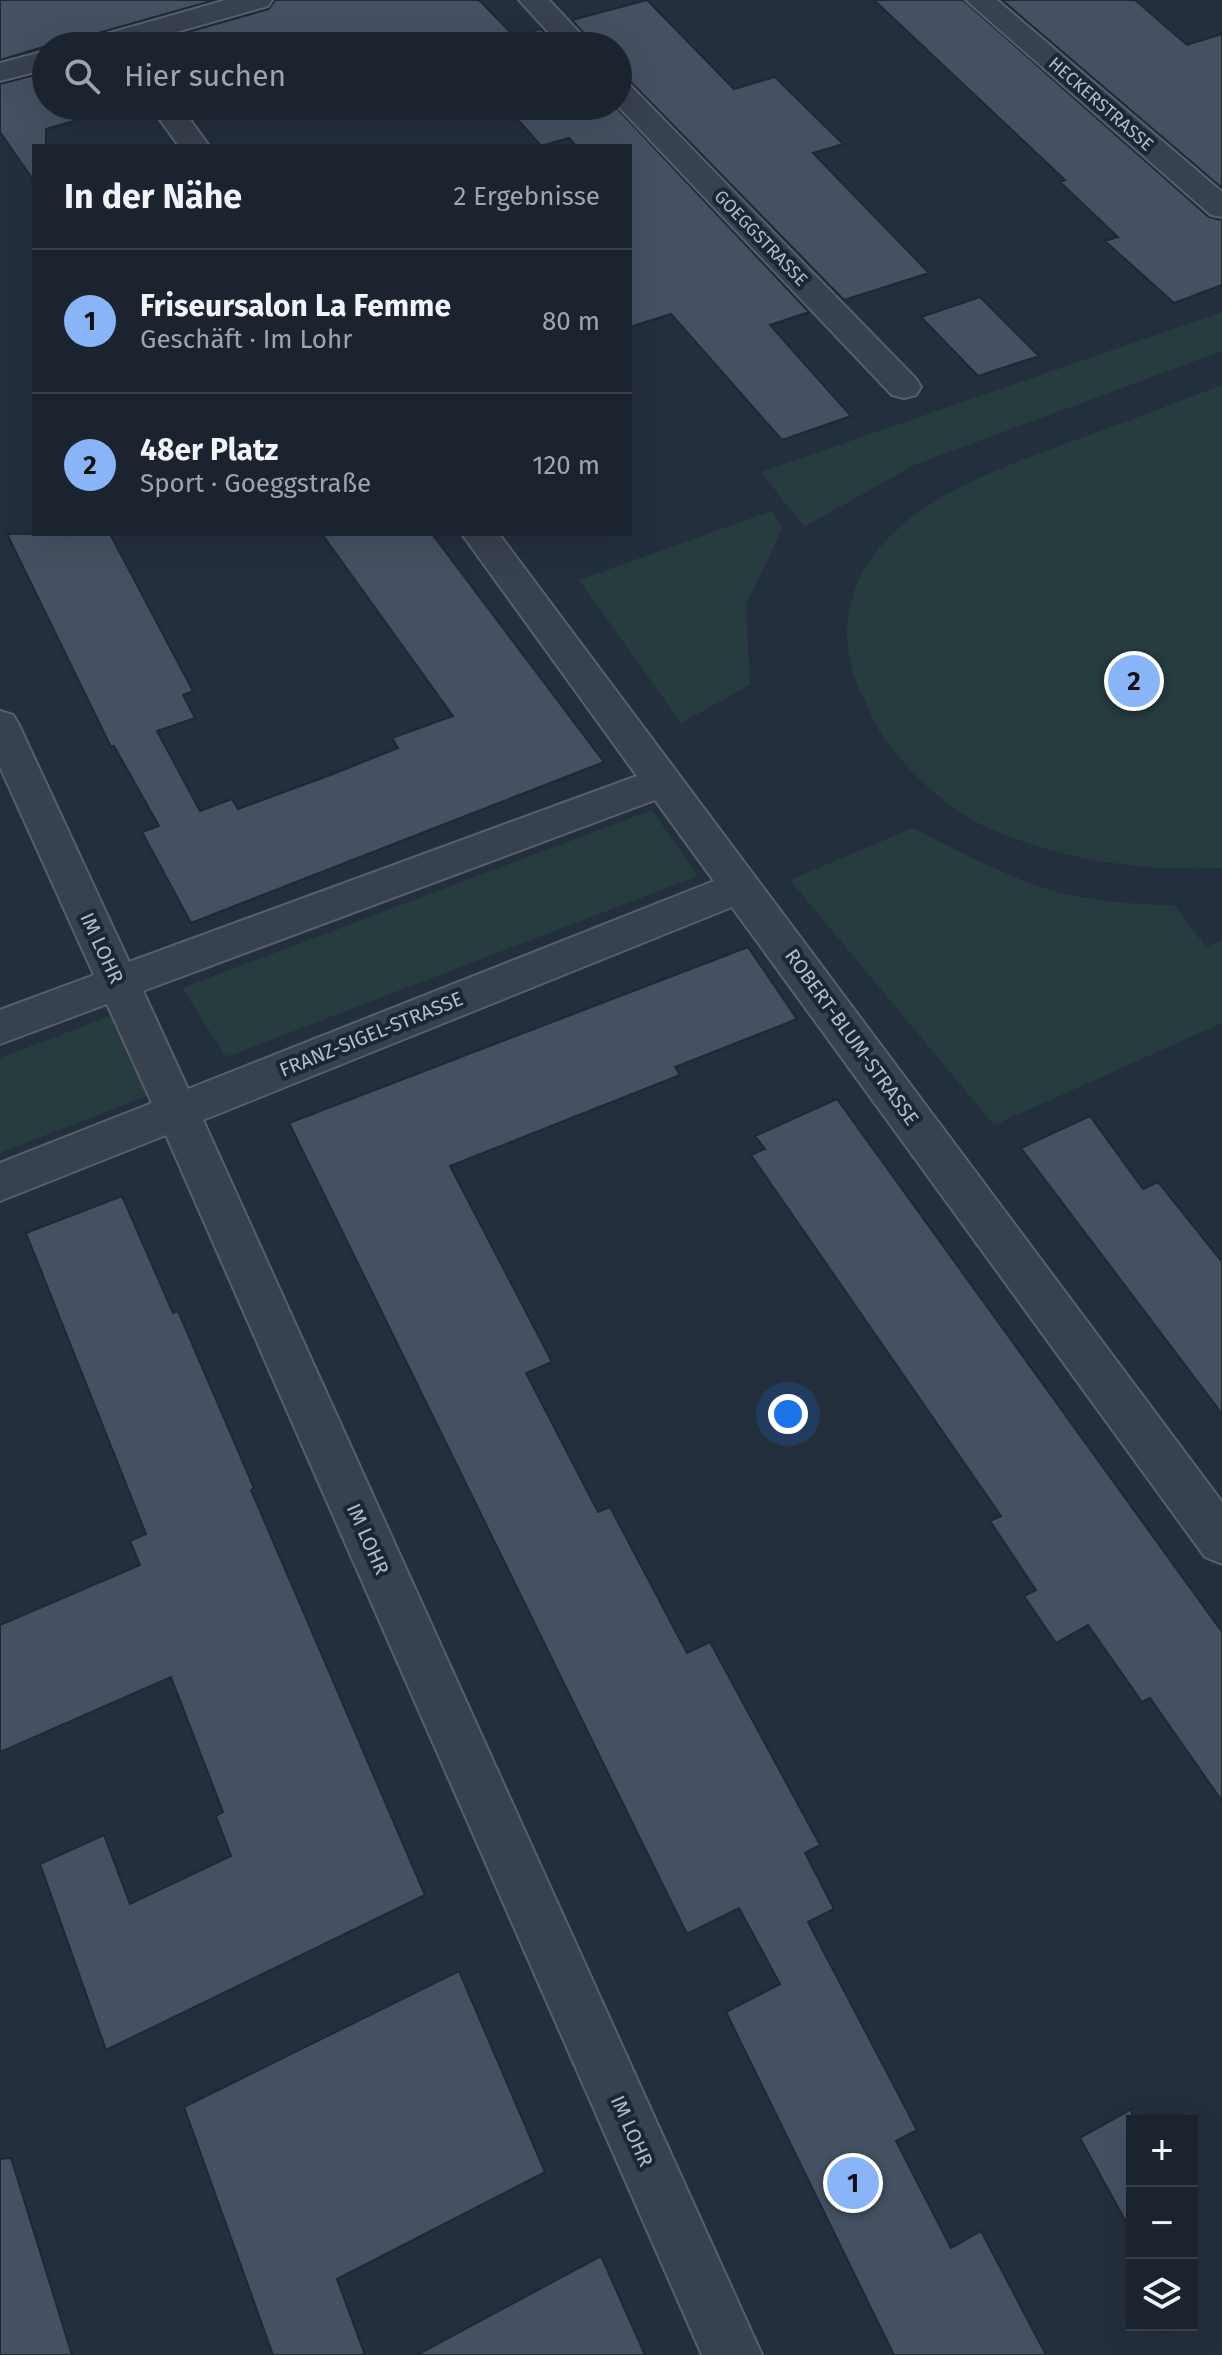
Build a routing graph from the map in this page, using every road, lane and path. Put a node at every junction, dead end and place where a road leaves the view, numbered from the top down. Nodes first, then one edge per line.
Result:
1 (258, 0) edge
2 (533, 0) edge
3 (980, 0) edge
4 (151, 32) edge
5 (564, 32) edge
6 (32, 64) edge
7 (0, 72) edge
8 (632, 104) edge
9 (175, 120) edge
10 (193, 144) edge
11 (1222, 208) edge
12 (904, 387) dead end
13 (481, 536) edge
14 (0, 725) edge
15 (663, 782) junction
16 (741, 887) junction
17 (118, 983) junction
18 (0, 1027) edge
19 (177, 1111) junction
20 (0, 1182) edge
21 (1222, 1541) edge
22 (732, 2355) edge

1 - 4 street
2 - 5 street
3 - 11 street, HECKERSTRASSE
6 - 7 street
8 - 12 street, GOEGGSTRASSE
9 - 10 street
13 - 15 street, ROBERT-BLUM-STRASSE
14 - 17 street, IM LOHR
15 - 16 street, ROBERT-BLUM-STRASSE
15 - 17 street
16 - 19 street, FRANZ-SIGEL-STRASSE
16 - 21 street, ROBERT-BLUM-STRASSE
17 - 18 street
17 - 19 street, IM LOHR
19 - 20 street, FRANZ-SIGEL-STRASSE
19 - 22 street, IM LOHR

